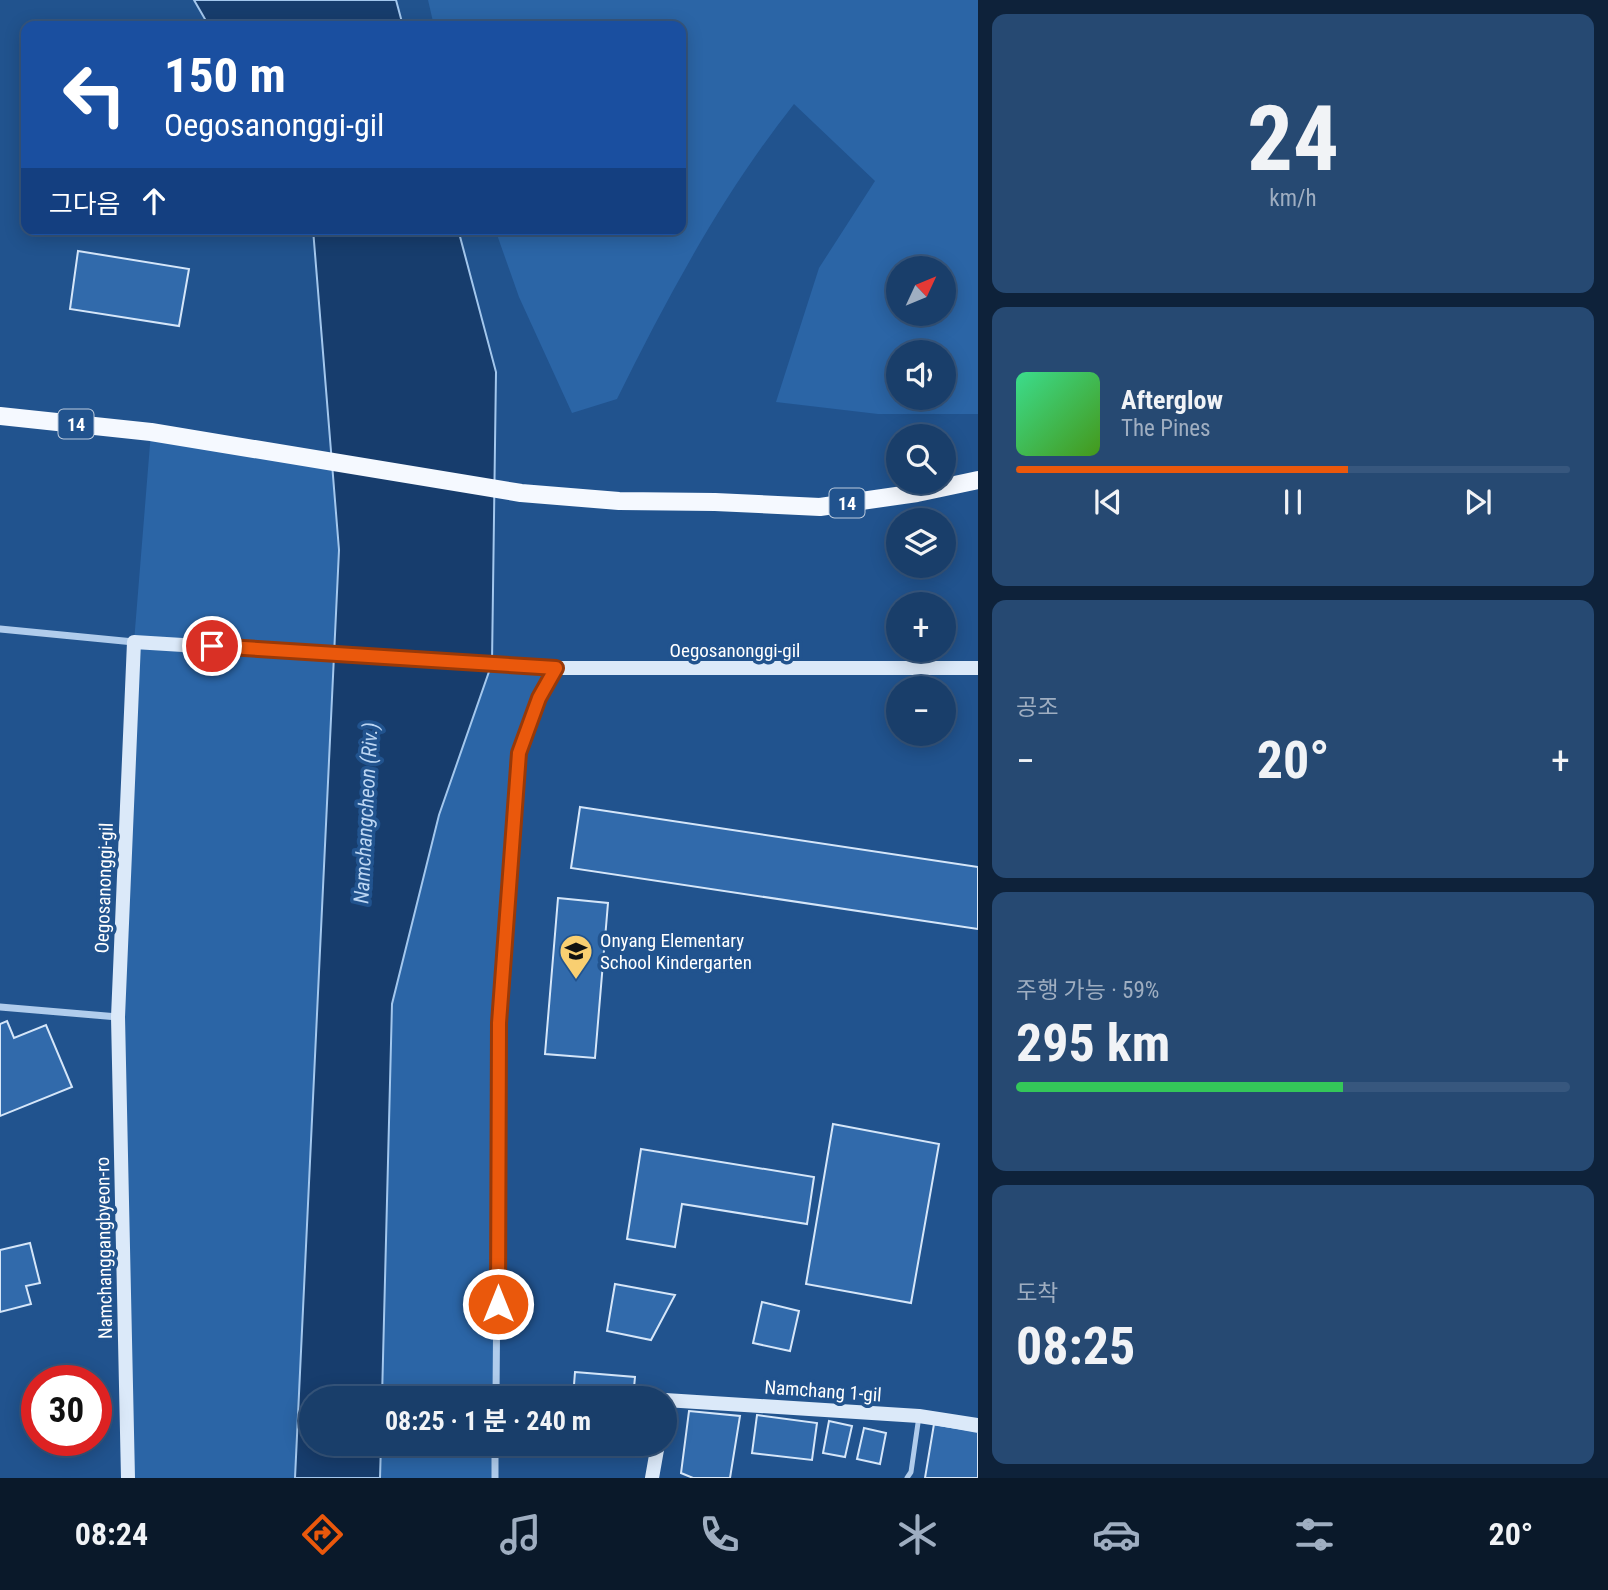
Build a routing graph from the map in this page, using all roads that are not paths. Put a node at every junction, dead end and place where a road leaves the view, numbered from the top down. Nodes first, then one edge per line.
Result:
1 (0, 416) edge
2 (978, 480) edge
3 (0, 629) edge
4 (134, 642) junction
5 (556, 668) junction
6 (978, 668) edge
7 (0, 1007) edge
8 (118, 1017) junction
9 (496, 1386) edge
10 (677, 1401) edge
11 (919, 1416) junction
12 (978, 1425) edge
13 (495, 1456) edge
14 (656, 1456) edge
15 (128, 1478) edge
16 (495, 1478) edge
17 (652, 1478) edge
18 (908, 1478) edge

1 - 2 main road, 14
3 - 4 street
4 - 5 street, Oegosanonggi-gil
4 - 8 street, Oegosanonggi-gil
5 - 6 street, Oegosanonggi-gil
5 - 9 street
7 - 8 street
8 - 15 street, Namchanggangbyeon-ro
10 - 11 street, Namchang 1-gil
11 - 12 street, Namchang 1-gil
11 - 18 lane
13 - 16 street
14 - 17 street

